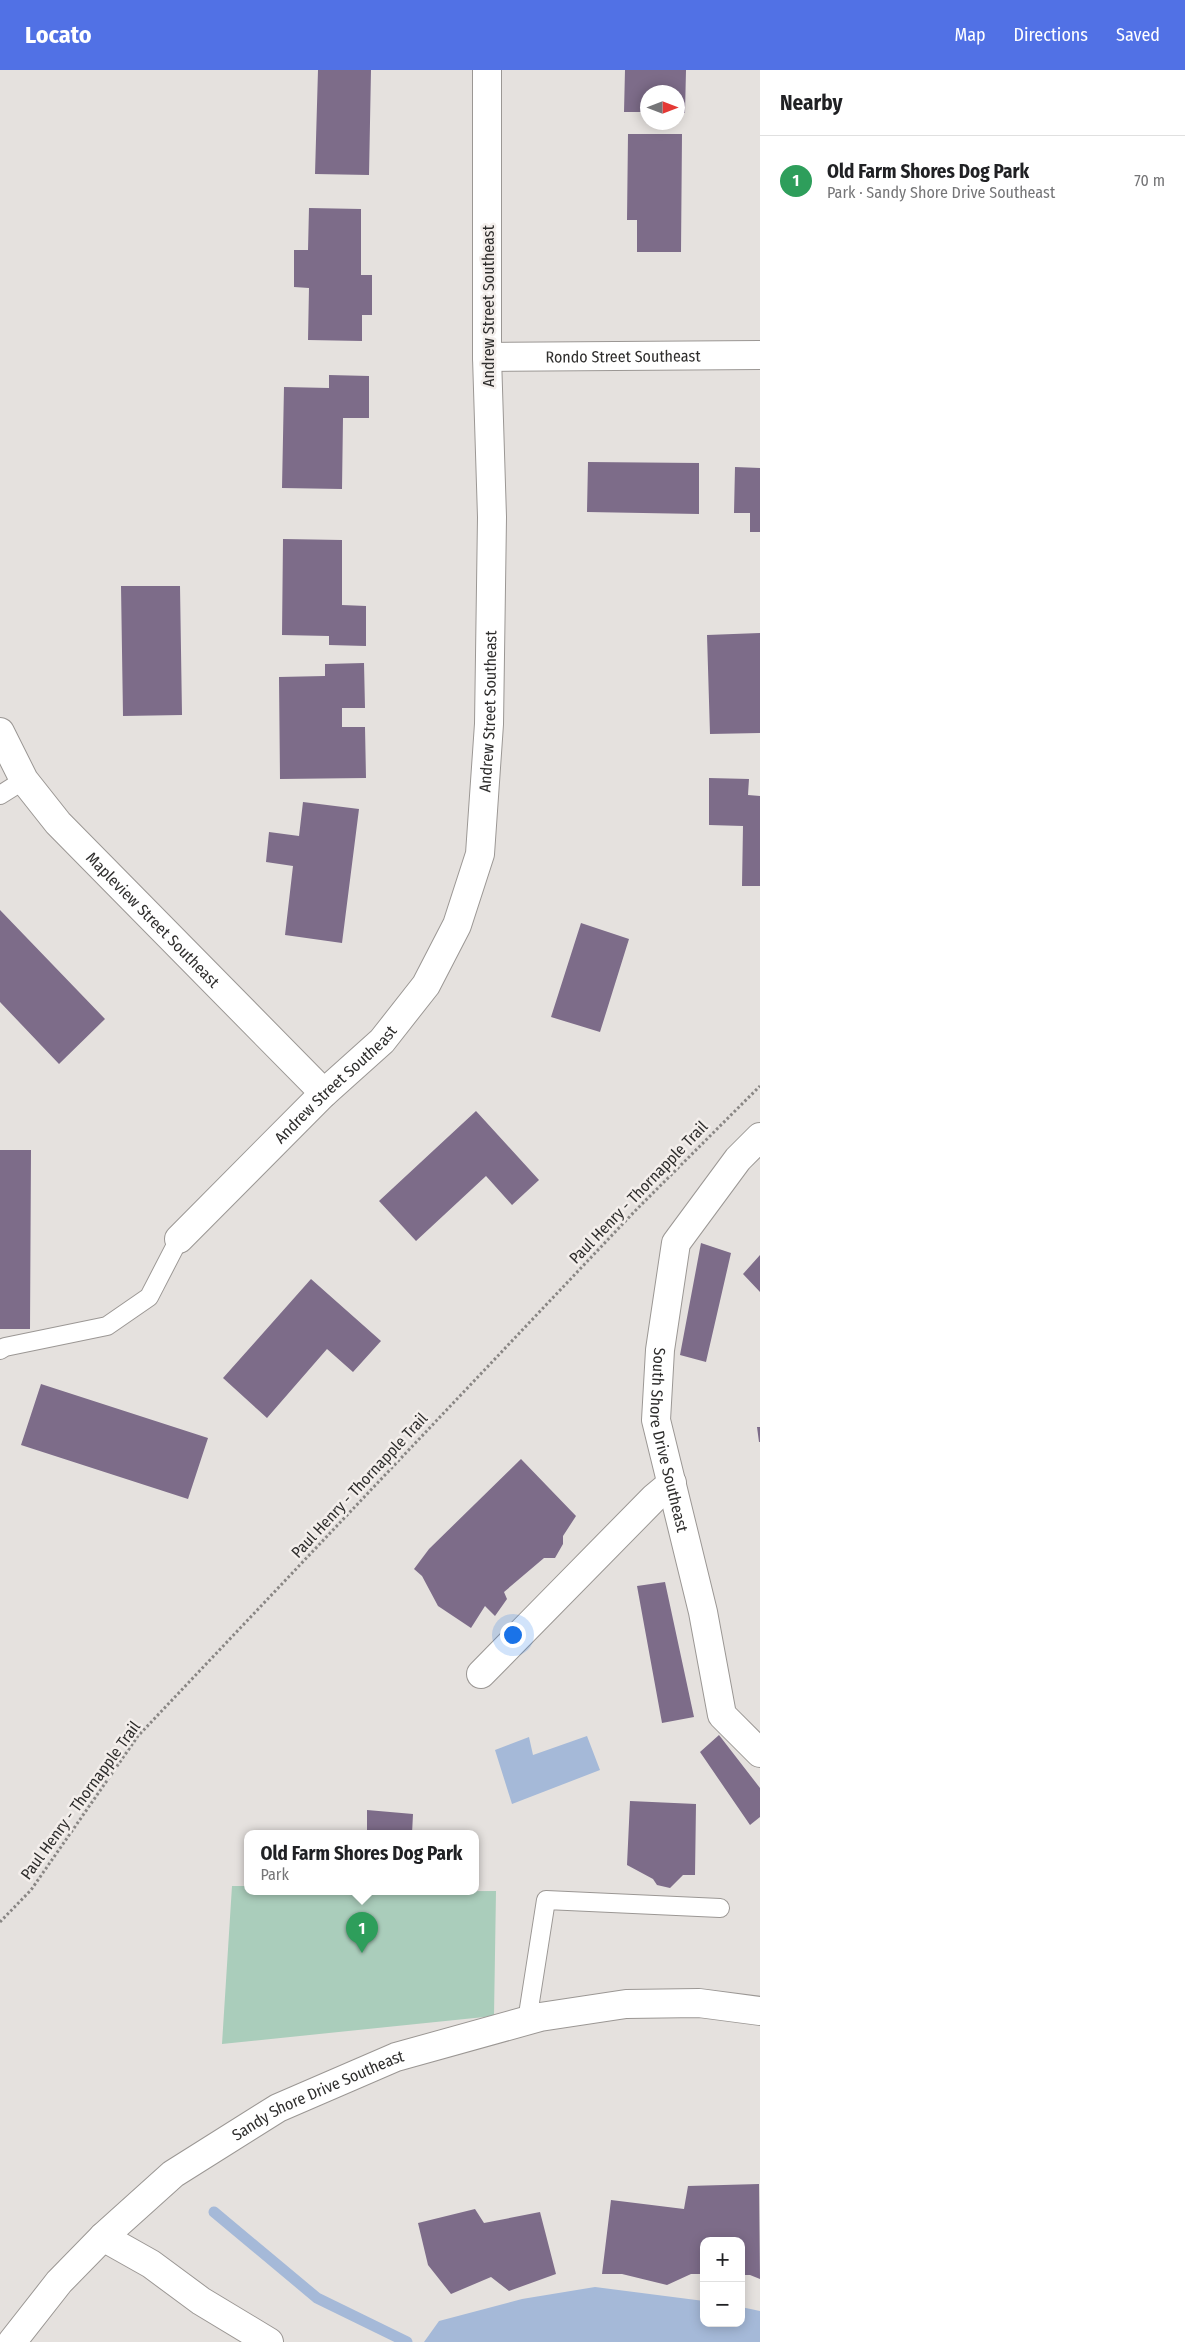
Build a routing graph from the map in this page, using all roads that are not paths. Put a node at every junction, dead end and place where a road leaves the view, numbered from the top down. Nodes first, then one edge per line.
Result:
1 (487, 70) edge
2 (760, 355) edge
3 (487, 357) junction
4 (0, 732) edge
5 (24, 780) junction
6 (0, 795) edge
7 (324, 1093) junction
8 (760, 1137) edge
9 (179, 1239) joint
10 (0, 1350) edge
11 (672, 1483) junction
12 (481, 1674) dead end
13 (760, 1753) edge
14 (720, 1908) dead end
15 (760, 2011) edge
16 (527, 2020) junction
17 (103, 2237) junction
18 (12, 2342) edge
19 (269, 2342) edge

1 - 3 street, Andrew Street Southeast
2 - 3 street, Rondo Street Southeast
3 - 7 street, Andrew Street Southeast
4 - 5 street, Mapleview Street Southeast
5 - 6 lane
5 - 7 street, Mapleview Street Southeast
7 - 9 street, Andrew Street Southeast
8 - 11 street, South Shore Drive Southeast
9 - 10 lane
11 - 12 street
11 - 13 street, South Shore Drive Southeast
14 - 16 lane
15 - 16 street, Sandy Shore Drive Southeast
16 - 17 street, Sandy Shore Drive Southeast
17 - 18 street
17 - 19 street

